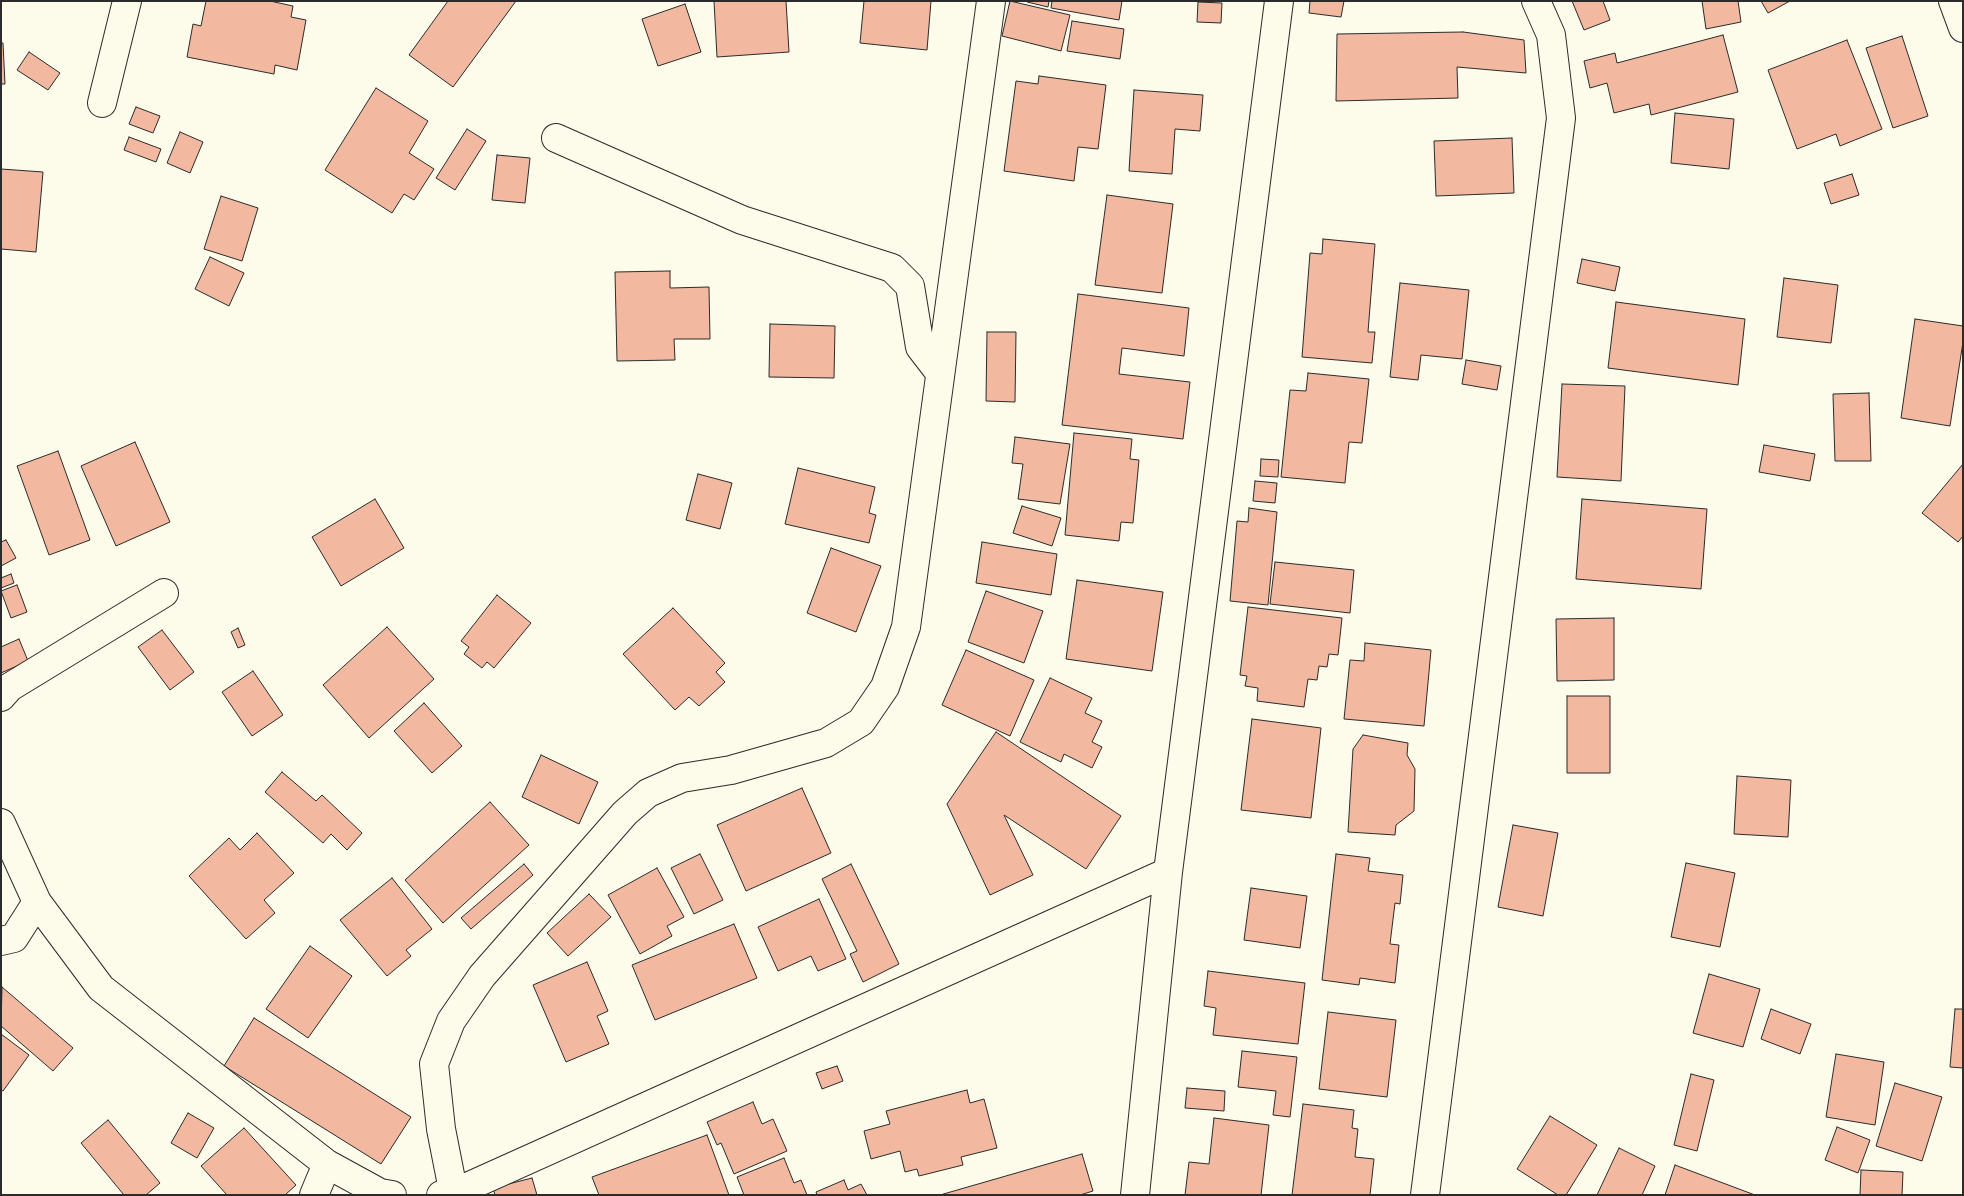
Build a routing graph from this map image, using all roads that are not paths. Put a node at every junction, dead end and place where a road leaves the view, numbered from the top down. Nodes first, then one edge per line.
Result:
1 (127, 1) edge
2 (991, 1) edge
3 (1279, 1) edge
4 (1536, 1) edge
5 (1953, 1) edge
6 (1963, 28) edge
7 (102, 103) dead end
8 (556, 138) dead end
9 (940, 373) junction
10 (164, 593) dead end
11 (1, 697) edge
12 (1, 823) edge
13 (1168, 872) junction
14 (38, 902) junction
15 (1, 941) edge
16 (327, 1164) junction
17 (450, 1194) edge
18 (314, 1195) edge
19 (392, 1195) edge
20 (1136, 1195) edge
21 (1425, 1195) edge

1 - 7 street
2 - 9 street
3 - 13 street
4 - 21 street
5 - 6 street
8 - 9 street
9 - 17 street
10 - 11 street
12 - 14 street
13 - 17 street
13 - 20 street
14 - 15 street
14 - 16 street
16 - 18 street
16 - 19 street

